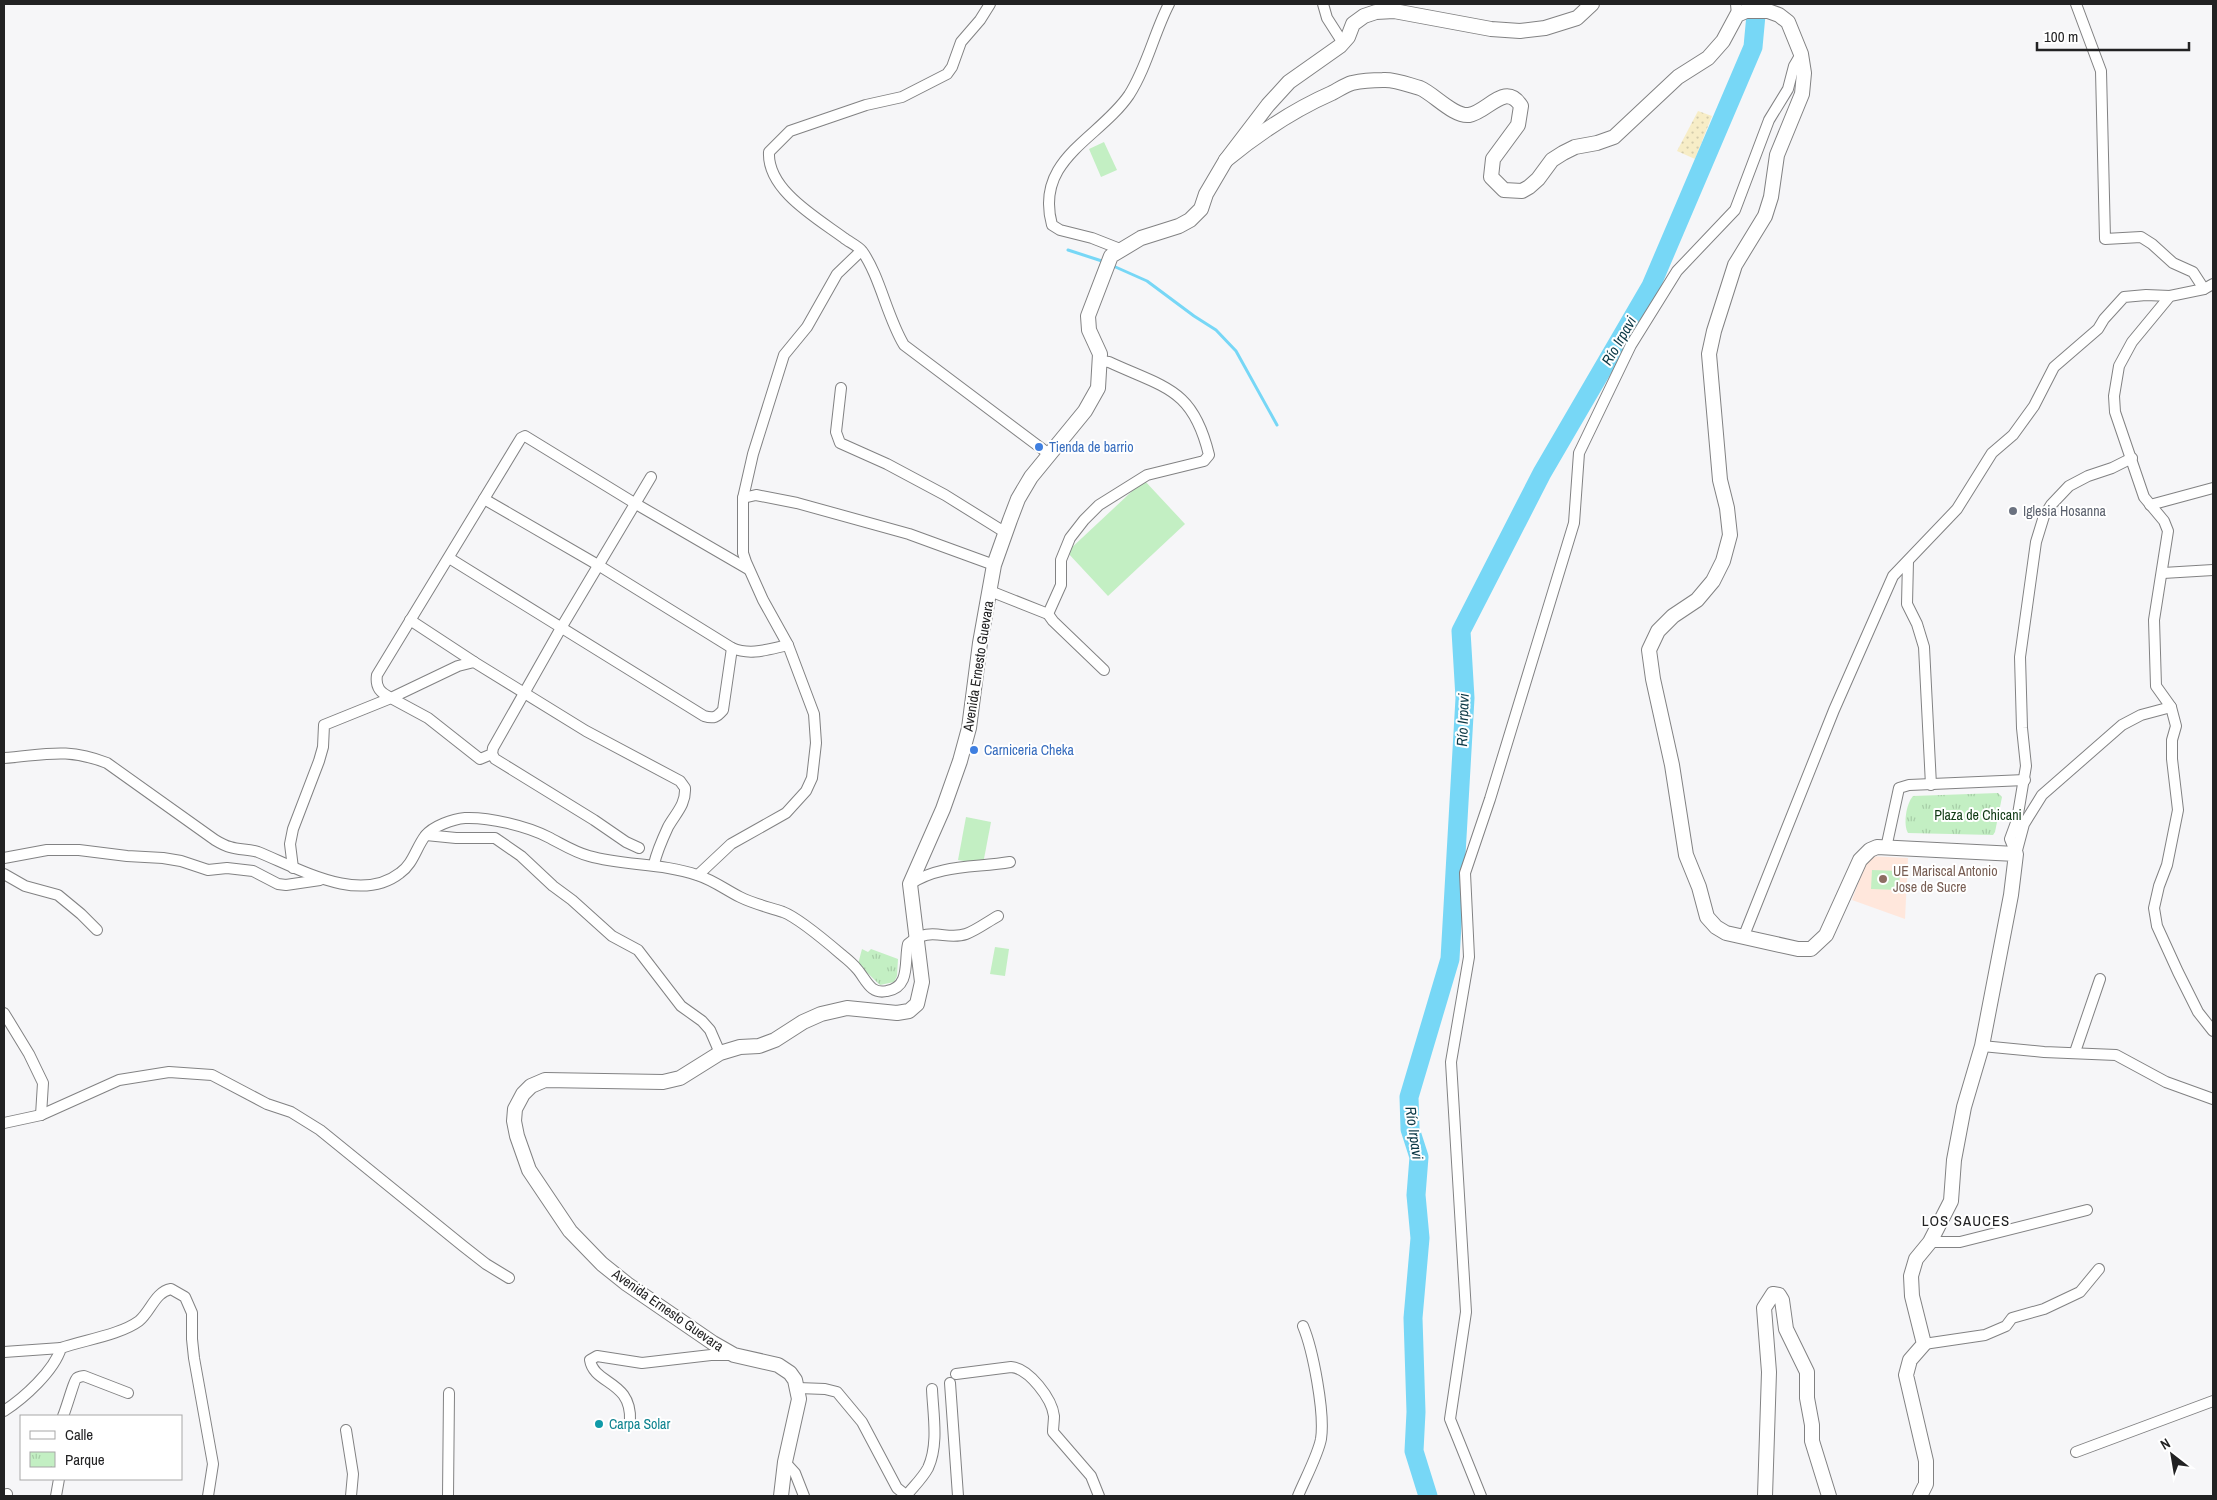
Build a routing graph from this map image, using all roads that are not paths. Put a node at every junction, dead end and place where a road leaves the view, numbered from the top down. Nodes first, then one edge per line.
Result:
1 (990, 4) edge
2 (1169, 4) edge
3 (1323, 4) edge
4 (1592, 4) edge
5 (2076, 4) edge
6 (1740, 10) edge
7 (1342, 43) junction
8 (1801, 54) junction
9 (1226, 160) junction
10 (861, 250) junction
11 (1116, 253) junction
12 (2213, 284) edge
13 (2204, 290) junction
14 (2170, 296) junction
15 (1100, 361) junction
16 (841, 388) dead end
17 (1049, 454) junction
18 (2132, 458) junction
19 (652, 477) dead end
20 (2213, 488) edge
21 (743, 498) junction
22 (484, 499) junction
23 (636, 504) junction
24 (2150, 505) junction
25 (1006, 533) junction
26 (449, 558) junction
27 (1908, 561) junction
28 (598, 565) junction
29 (994, 566) junction
30 (748, 569) junction
31 (2213, 570) edge
32 (2163, 573) junction
33 (990, 591) junction
34 (1048, 614) junction
35 (410, 620) junction
36 (561, 628) junction
37 (788, 645) junction
38 (732, 648) junction
39 (474, 662) junction
40 (1104, 670) dead end
41 (524, 691) junction
42 (392, 698) junction
43 (2171, 706) junction
44 (492, 754) junction
45 (4, 758) edge
46 (2024, 780) junction
47 (1931, 785) junction
48 (426, 835) junction
49 (639, 848) dead end
50 (1886, 848) junction
51 (2016, 854) junction
52 (4, 858) edge
53 (1010, 862) dead end
54 (654, 864) junction
55 (293, 868) junction
56 (4, 874) edge
57 (698, 875) junction
58 (321, 879) junction
59 (910, 884) junction
60 (998, 916) dead end
61 (97, 930) dead end
62 (916, 936) junction
63 (1743, 938) junction
64 (2100, 979) dead end
65 (4, 1014) edge
66 (2213, 1031) edge
67 (1982, 1046) junction
68 (2075, 1052) junction
69 (720, 1053) junction
70 (2213, 1099) edge
71 (41, 1115) junction
72 (4, 1123) edge
73 (2087, 1210) dead end
74 (1930, 1242) junction
75 (2099, 1269) dead end
76 (509, 1278) dead end
77 (1303, 1326) dead end
78 (1924, 1344) junction
79 (61, 1348) junction
80 (4, 1352) edge
81 (734, 1355) junction
82 (798, 1388) junction
83 (932, 1389) dead end
84 (128, 1393) dead end
85 (449, 1393) dead end
86 (2213, 1401) edge
87 (4, 1411) edge
88 (63, 1415) edge
89 (630, 1421) dead end
90 (346, 1430) dead end
91 (2076, 1452) dead end
92 (785, 1462) junction
93 (59, 1480) edge
94 (56, 1496) edge
95 (208, 1496) edge
96 (351, 1496) edge
97 (448, 1496) edge
98 (781, 1496) edge
99 (804, 1496) edge
100 (907, 1496) edge
101 (958, 1496) edge
102 (1099, 1496) edge
103 (1298, 1496) edge
104 (1481, 1496) edge
105 (1765, 1496) edge
106 (1829, 1496) edge
107 (1920, 1496) edge

1 - 10 street
2 - 11 street
3 - 7 street
4 - 7 street
5 - 13 street
6 - 8 street
6 - 9 street
7 - 9 street
8 - 63 street
8 - 104 street
9 - 11 street
10 - 17 street
10 - 21 street
11 - 15 street, Avenida Ernesto Guevara
12 - 13 street
13 - 14 street
14 - 18 street
14 - 27 street
15 - 17 street, Avenida Ernesto Guevara
15 - 34 street
16 - 25 street
17 - 25 street, Avenida Ernesto Guevara
18 - 24 street
18 - 46 street
19 - 23 street
20 - 24 street
21 - 29 street
21 - 30 street
22 - 23 street
22 - 26 street
22 - 28 street
23 - 28 street
23 - 30 street
24 - 32 street
25 - 29 street, Avenida Ernesto Guevara
26 - 35 street
26 - 36 street
27 - 47 street
27 - 63 street
28 - 36 street
28 - 38 street
29 - 33 street, Avenida Ernesto Guevara
30 - 37 street
31 - 32 street
32 - 43 street
33 - 34 street
33 - 59 street, Avenida Ernesto Guevara
34 - 40 street
35 - 39 street
35 - 42 street
36 - 38 street
36 - 41 street
37 - 38 street
37 - 57 street
39 - 41 street
39 - 42 street
41 - 44 street
41 - 54 street
42 - 44 street
42 - 55 street
43 - 51 street
43 - 66 street
44 - 49 street
45 - 55 street
46 - 47 street
46 - 51 street
47 - 50 street
48 - 54 street
48 - 58 street
48 - 69 street
50 - 51 street
50 - 63 street
51 - 67 street
52 - 58 street
53 - 59 street
54 - 57 street
55 - 58 street
56 - 61 street
57 - 62 street
59 - 62 street, Avenida Ernesto Guevara
60 - 62 street
62 - 69 street, Avenida Ernesto Guevara
64 - 68 street
65 - 71 street
67 - 68 street
67 - 74 street
68 - 70 street
69 - 81 street, Avenida Ernesto Guevara
71 - 72 street
71 - 76 street
73 - 74 street
74 - 78 street
75 - 78 street
77 - 103 street
78 - 107 street
79 - 80 street
79 - 87 street
79 - 95 street
81 - 82 street, Avenida Ernesto Guevara
81 - 89 street
82 - 92 street
82 - 100 street
83 - 100 street
84 - 88 street
85 - 97 street
86 - 91 street
90 - 96 street
92 - 98 street
92 - 99 street
93 - 94 street
101 - 102 street
105 - 106 street

